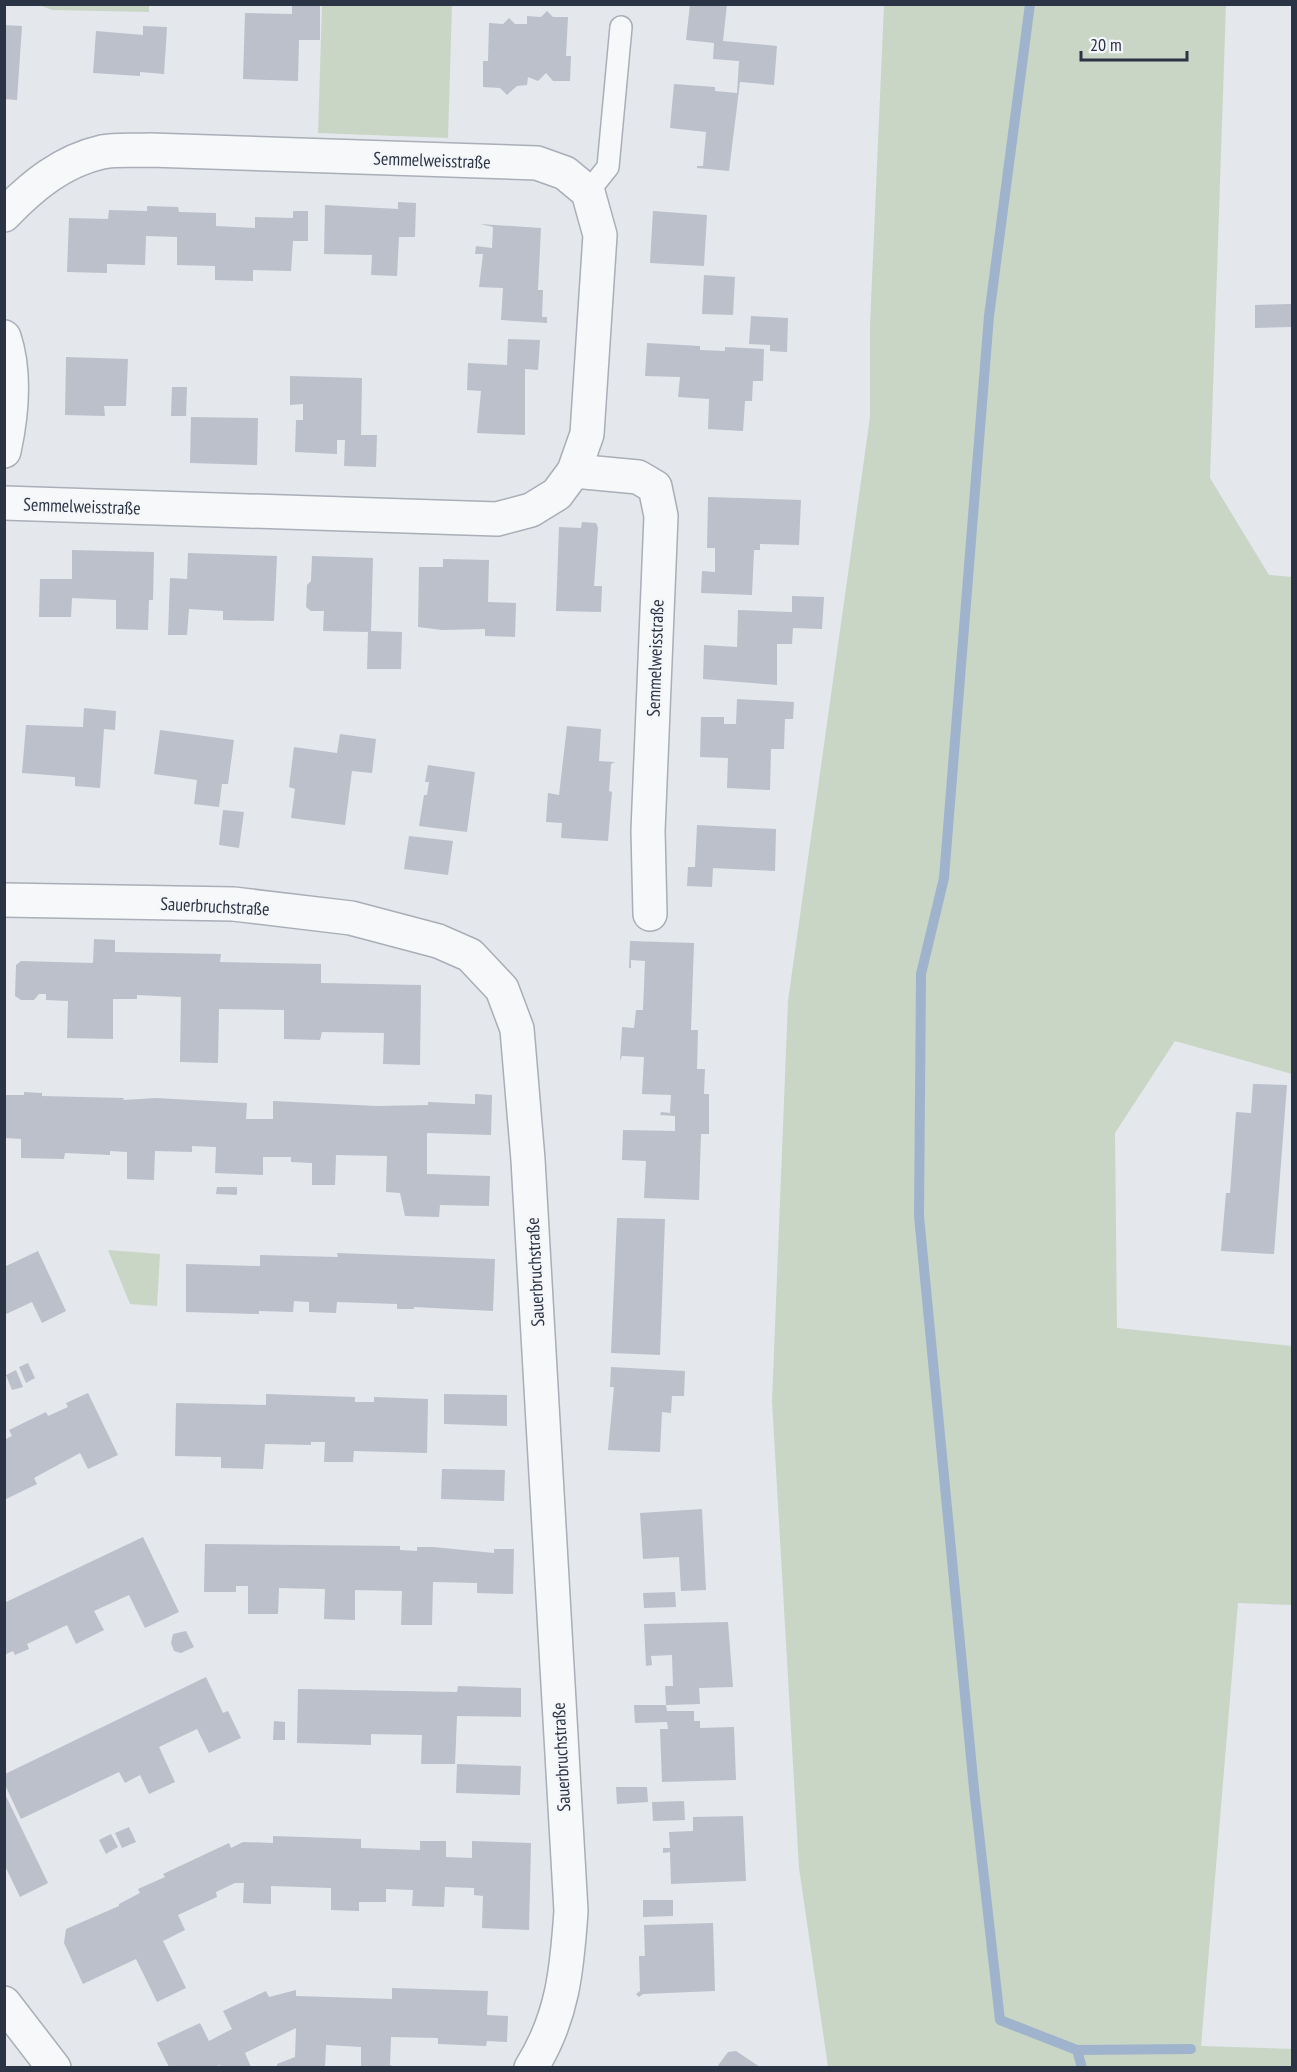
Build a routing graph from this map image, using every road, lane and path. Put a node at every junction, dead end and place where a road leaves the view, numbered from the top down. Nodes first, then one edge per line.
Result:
1 (621, 27) dead end
2 (588, 192) junction
3 (4, 215) edge
4 (4, 337) edge
5 (4, 451) edge
6 (574, 471) junction
7 (4, 503) edge
8 (4, 900) edge
9 (650, 914) dead end
10 (4, 2003) edge
11 (54, 2067) edge
12 (531, 2067) edge

1 - 2 lane
2 - 3 street, Semmelweisstraße
2 - 6 street, Semmelweisstraße
4 - 5 street
6 - 7 street, Semmelweisstraße
6 - 9 street, Semmelweisstraße
8 - 12 street, Sauerbruchstraße
10 - 11 street

